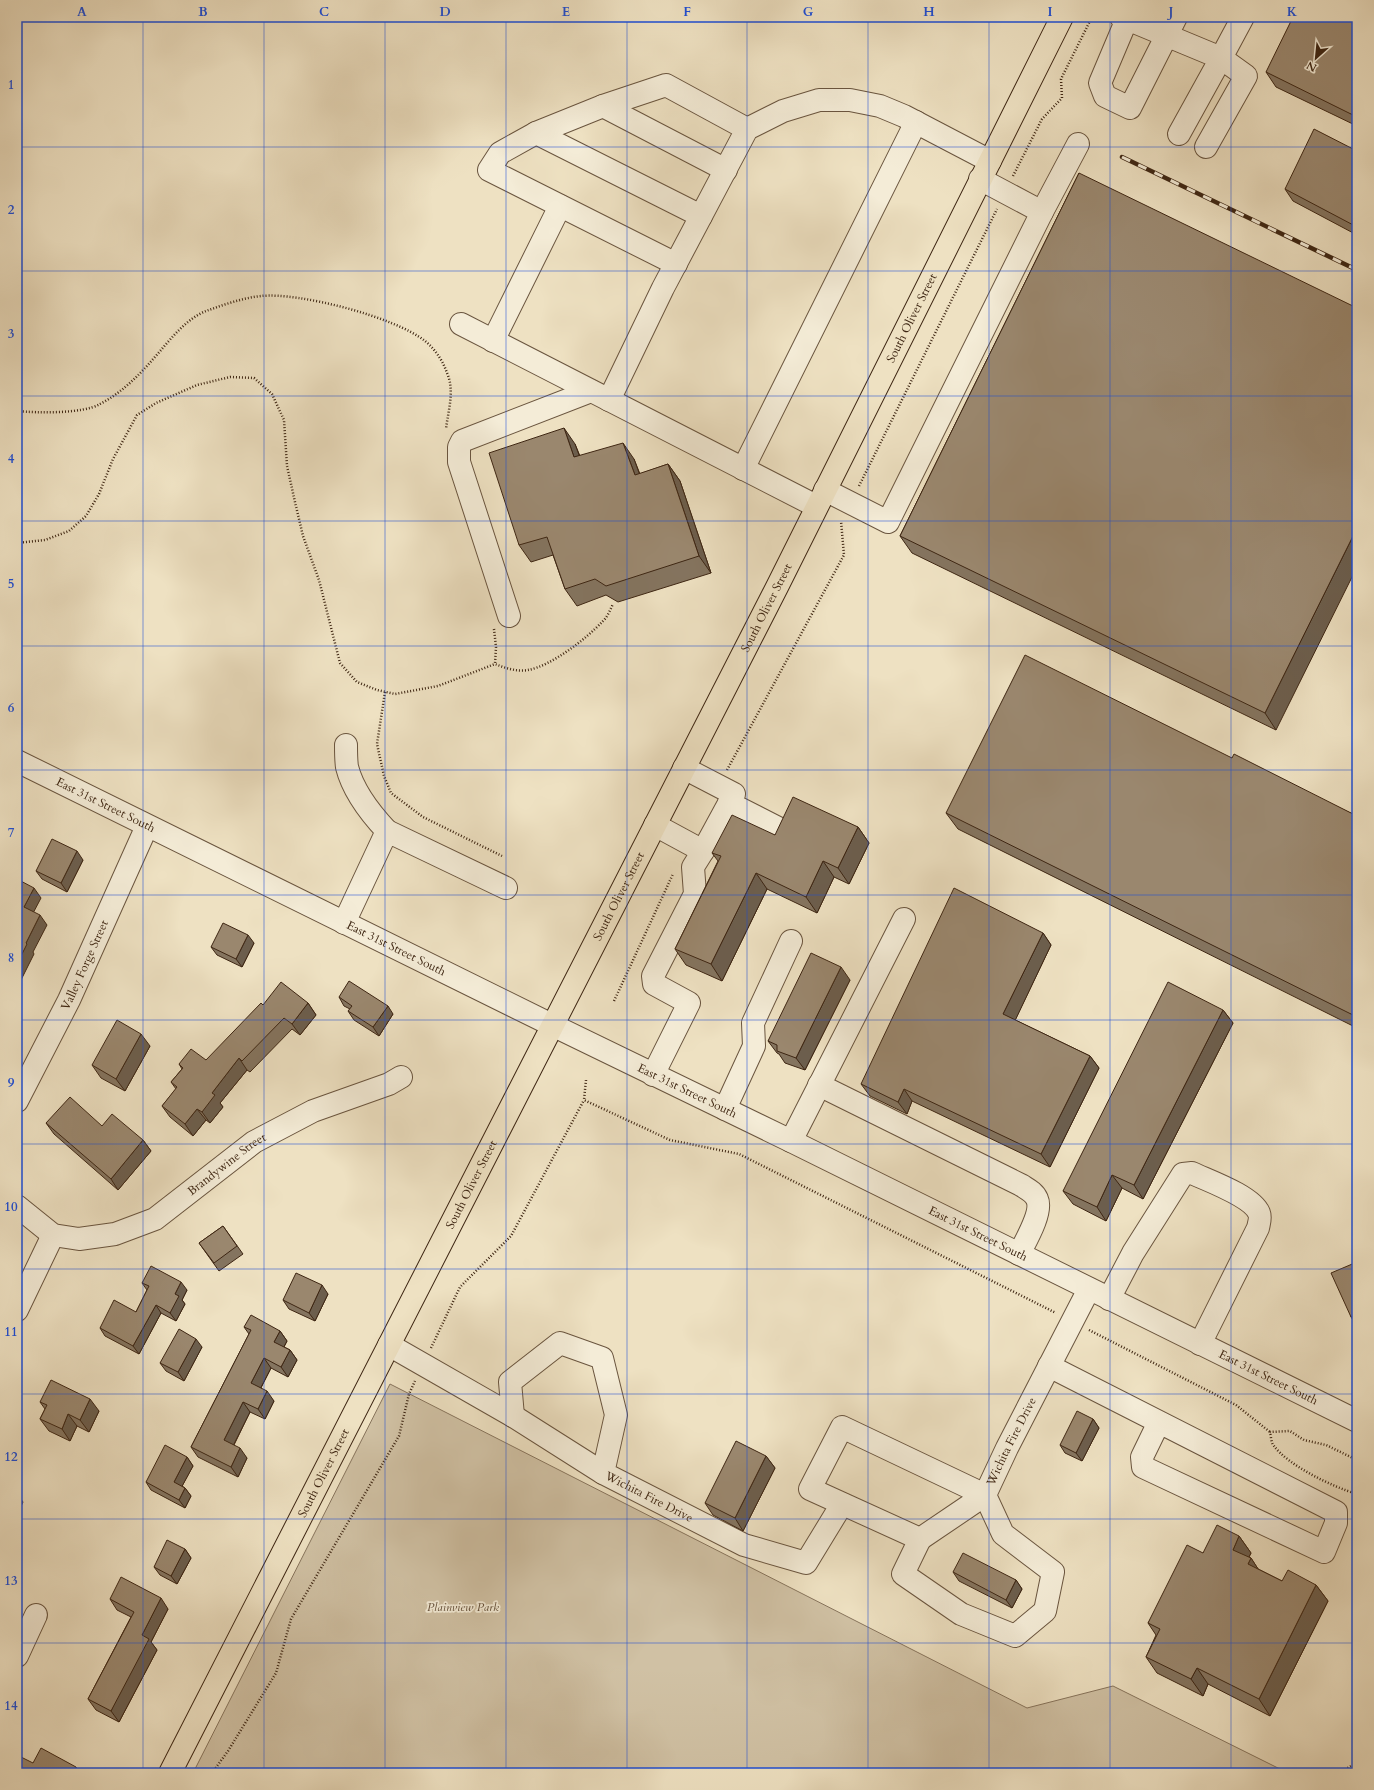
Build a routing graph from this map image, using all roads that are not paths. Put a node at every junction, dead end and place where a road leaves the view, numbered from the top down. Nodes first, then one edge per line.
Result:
1 (1062, 17) edge
2 (1243, 17) edge
3 (1126, 18) edge
4 (1172, 26) edge
5 (1221, 58) junction
6 (603, 106) junction
7 (916, 122) junction
8 (748, 129) junction
9 (536, 133) junction
10 (1179, 134) dead end
11 (1078, 144) dead end
12 (1206, 147) dead end
13 (726, 170) junction
14 (985, 170) junction
15 (560, 206) junction
16 (1042, 212) junction
17 (702, 216) junction
18 (676, 264) junction
19 (461, 324) dead end
20 (493, 341) junction
21 (600, 395) junction
22 (743, 468) junction
23 (820, 498) junction
24 (501, 621) road end
25 (346, 745) dead end
26 (17, 761) edge
27 (684, 768) junction
28 (729, 803) junction
29 (655, 825) junction
30 (147, 826) junction
31 (780, 829) edge
32 (387, 831) junction
33 (703, 851) junction
34 (506, 888) dead end
35 (904, 919) dead end
36 (344, 923) junction
37 (792, 942) dead end
38 (552, 1026) junction
39 (653, 1075) junction
40 (401, 1077) dead end
41 (819, 1085) junction
42 (17, 1100) edge
43 (725, 1109) junction
44 (791, 1141) junction
45 (17, 1206) edge
46 (53, 1235) junction
47 (1019, 1254) junction
48 (1089, 1289) junction
49 (1109, 1299) junction
50 (17, 1310) edge
51 (1200, 1344) junction
52 (389, 1345) junction
53 (1049, 1366) junction
54 (513, 1416) junction
55 (1357, 1421) edge
56 (1159, 1422) junction
57 (603, 1473) junction
58 (985, 1495) junction
59 (842, 1504) junction
60 (920, 1539) junction
61 (36, 1615) dead end
62 (17, 1656) edge
63 (170, 1773) edge

1 - 14 main road, South Oliver Street
2 - 5 street
3 - 4 street
3 - 4 street
4 - 5 street
5 - 10 street
5 - 12 street
6 - 8 street
6 - 9 street
6 - 13 street
7 - 8 street
7 - 14 street
7 - 22 street
8 - 13 street
9 - 15 street
9 - 17 street
11 - 16 street
13 - 17 street
14 - 16 street
14 - 23 main road, South Oliver Street
15 - 18 street
15 - 20 street
16 - 23 street
17 - 18 street
18 - 21 street
19 - 20 street
20 - 21 street
21 - 22 street
21 - 24 street
22 - 23 street
23 - 27 main road, South Oliver Street
25 - 32 street
26 - 30 street, East 31st Street South
27 - 28 street
27 - 29 main road, South Oliver Street
28 - 31 street
28 - 33 street
29 - 33 street
29 - 38 main road, South Oliver Street
30 - 36 street, East 31st Street South
30 - 42 street, Valley Forge Street
32 - 34 street
32 - 36 street
33 - 39 street
35 - 41 street
36 - 38 street, East 31st Street South
37 - 43 street
38 - 39 street, East 31st Street South
38 - 52 main road, South Oliver Street
39 - 43 street, East 31st Street South
40 - 46 street, Brandywine Street
41 - 44 street
41 - 47 street
43 - 44 street, East 31st Street South
44 - 47 street, East 31st Street South
45 - 46 street
46 - 50 street
47 - 48 street, East 31st Street South
48 - 49 street, East 31st Street South
48 - 53 street, Wichita Fire Drive
49 - 51 street, East 31st Street South
49 - 51 street
51 - 55 street, East 31st Street South
52 - 54 street
52 - 63 main road, South Oliver Street
53 - 56 street
53 - 58 street, Wichita Fire Drive
54 - 57 street
54 - 57 street, Wichita Fire Drive
56 - 56 street
57 - 59 street, Wichita Fire Drive
58 - 59 street
58 - 60 street
58 - 60 street, Wichita Fire Drive
59 - 60 street
61 - 62 street

